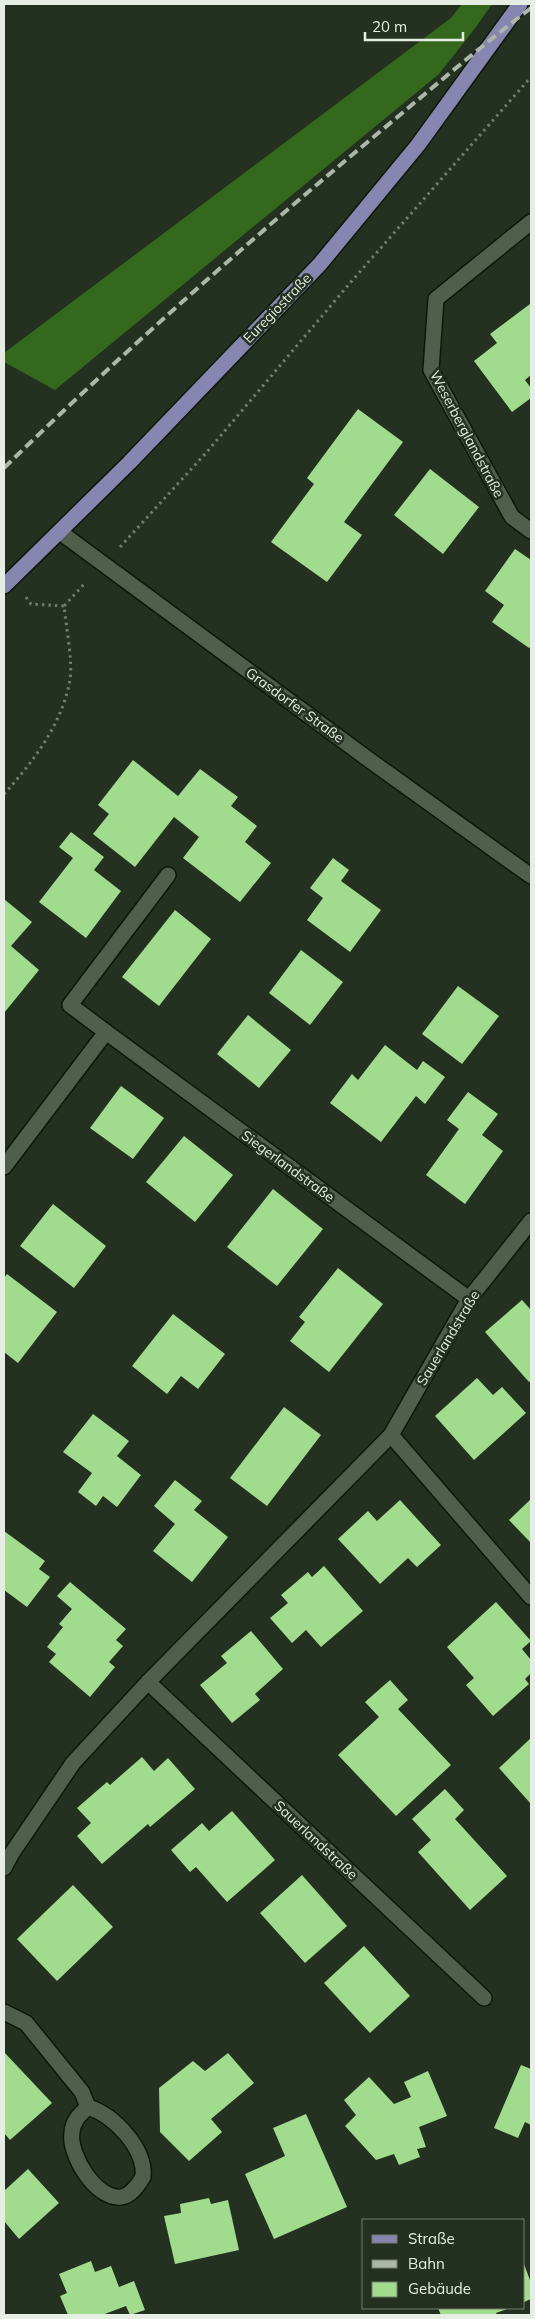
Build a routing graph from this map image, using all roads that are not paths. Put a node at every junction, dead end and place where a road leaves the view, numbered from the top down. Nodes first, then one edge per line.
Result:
1 (520, 4) edge
2 (531, 222) edge
3 (531, 531) edge
4 (60, 532) junction
5 (4, 586) edge
6 (168, 875) dead end
7 (531, 876) edge
8 (106, 1032) junction
9 (4, 1167) edge
10 (531, 1221) edge
11 (469, 1300) junction
12 (391, 1435) junction
13 (531, 1597) edge
14 (148, 1682) junction
15 (4, 1868) edge
16 (484, 1998) dead end
17 (4, 2012) edge
18 (88, 2107) junction

1 - 4 main road, Euregiostraße
2 - 3 street, Weserberglandstraße
4 - 5 main road, Euregiostraße
4 - 7 street, Grasdorfer Straße
6 - 8 street, Siegerlandstraße
8 - 9 street
8 - 11 street, Siegerlandstraße
10 - 11 street, Sauerlandstraße
11 - 12 street, Sauerlandstraße
12 - 13 street
12 - 14 street, Sauerlandstraße
14 - 15 street, Sauerlandstraße
14 - 16 street, Sauerlandstraße
17 - 18 street
18 - 18 street

